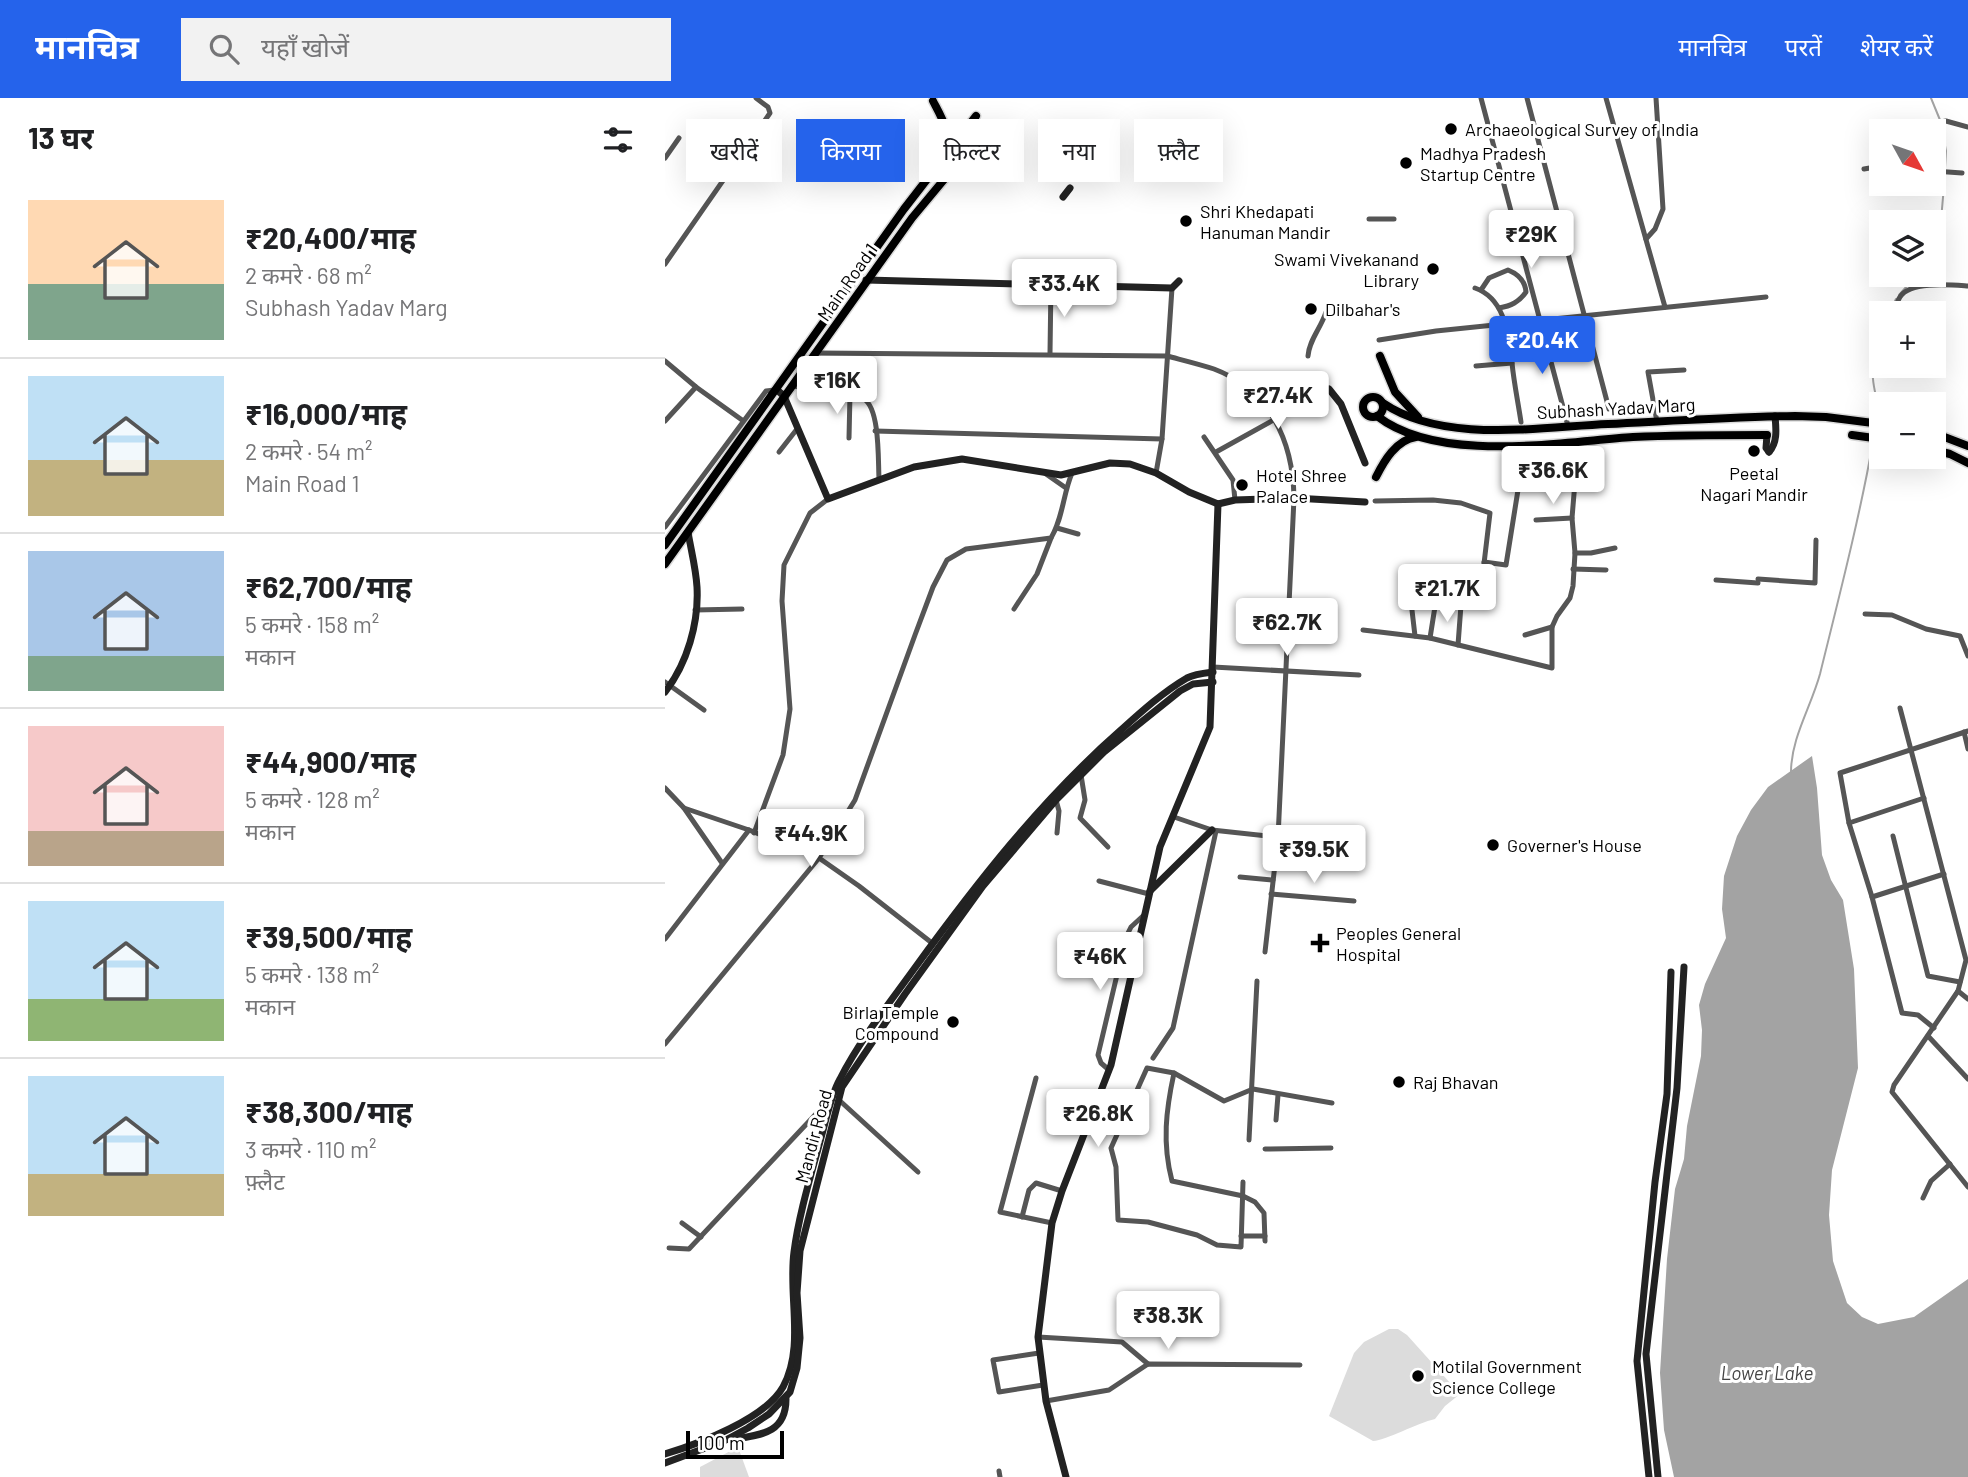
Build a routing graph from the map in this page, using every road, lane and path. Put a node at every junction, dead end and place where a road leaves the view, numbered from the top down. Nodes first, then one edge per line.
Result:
1 (756, 98) edge
2 (1481, 98) edge
3 (1527, 98) edge
4 (1606, 98) edge
5 (1656, 98) edge
6 (933, 101) dead end
7 (976, 116) dead end
8 (943, 119) edge
9 (974, 119) edge
10 (1946, 121) edge
11 (1968, 127) edge
12 (679, 138) dead end
13 (665, 158) edge
14 (1869, 168) edge
15 (1864, 169) dead end
16 (1946, 172) edge
17 (1962, 173) dead end
18 (925, 182) edge
19 (943, 182) edge
20 (1070, 188) dead end
21 (1063, 197) dead end
22 (1369, 219) dead end
23 (1394, 219) dead end
24 (1646, 239) junction
25 (665, 264) edge
26 (866, 279) junction
27 (1179, 281) dead end
28 (1051, 284) junction
29 (1968, 286) edge
30 (1172, 288) junction
31 (1766, 297) dead end
32 (1898, 301) edge
33 (1665, 307) junction
34 (1499, 308) junction
35 (1370, 309) dead end
36 (1584, 315) junction
37 (1541, 320) junction
38 (1505, 324) junction
39 (1379, 340) dead end
40 (818, 353) junction
41 (1050, 353) junction
42 (1167, 356) junction
43 (1308, 356) dead end
44 (1380, 356) dead end
45 (665, 360) edge
46 (1512, 363) junction
47 (1476, 366) dead end
48 (1684, 370) dead end
49 (793, 386) junction
50 (696, 387) junction
51 (776, 389) junction
52 (1329, 389) joint
53 (850, 394) junction
54 (784, 396) junction
55 (1383, 403) junction
56 (1609, 409) dead end
57 (1377, 416) junction
58 (1775, 416) junction
59 (1275, 418) junction
60 (742, 420) junction
61 (665, 421) edge
62 (1424, 421) junction
63 (1521, 422) dead end
64 (1657, 422) junction
65 (1869, 423) edge
66 (1568, 426) junction
67 (797, 429) junction
68 (875, 431) junction
69 (1767, 435) joint
70 (1852, 435) dead end
71 (1204, 437) dead end
72 (1419, 437) junction
73 (1869, 437) edge
74 (849, 438) dead end
75 (1946, 438) edge
76 (1162, 439) junction
77 (1968, 446) edge
78 (1572, 449) dead end
79 (779, 452) dead end
80 (1216, 452) junction
81 (1946, 453) edge
82 (1517, 461) dead end
83 (1365, 463) dead end
84 (1968, 463) edge
85 (1072, 473) junction
86 (1156, 473) junction
87 (1046, 474) junction
88 (1376, 477) dead end
89 (879, 478) junction
90 (1066, 488) junction
91 (1294, 498) junction
92 (828, 499) junction
93 (1234, 500) junction
94 (1375, 501) dead end
95 (1364, 502) dead end
96 (1218, 504) junction
97 (1572, 518) junction
98 (1536, 520) dead end
99 (665, 527) edge
100 (1057, 528) junction
101 (688, 532) junction
102 (1078, 534) dead end
103 (1051, 538) junction
104 (1816, 540) dead end
105 (665, 545) edge
106 (1615, 548) dead end
107 (1574, 553) junction
108 (1484, 562) junction
109 (665, 564) edge
110 (1412, 567) dead end
111 (1453, 569) dead end
112 (1573, 569) junction
113 (1606, 570) dead end
114 (1716, 580) dead end
115 (1437, 594) dead end
116 (1461, 605) dead end
117 (742, 609) dead end
118 (1014, 609) dead end
119 (695, 610) junction
120 (1865, 614) dead end
121 (1552, 626) junction
122 (1363, 630) dead end
123 (1415, 635) junction
124 (1525, 635) dead end
125 (1430, 638) junction
126 (1458, 645) junction
127 (1968, 656) edge
128 (1213, 669) junction
129 (1286, 671) junction
130 (1359, 675) dead end
131 (1213, 682) junction
132 (666, 687) edge
133 (1900, 708) dead end
134 (705, 709) dead end
135 (1966, 732) edge
136 (1968, 749) edge
137 (1913, 751) junction
138 (1081, 775) junction
139 (665, 788) edge
140 (1924, 798) junction
141 (1056, 800) junction
142 (684, 808) junction
143 (1174, 817) junction
144 (1849, 823) junction
145 (751, 831) junction
146 (1214, 831) junction
147 (1057, 833) dead end
148 (1893, 836) dead end
149 (1277, 838) junction
150 (1359, 846) dead end
151 (1108, 847) dead end
152 (819, 858) junction
153 (722, 863) junction
154 (1944, 874) junction
155 (1240, 877) dead end
156 (1273, 880) junction
157 (1099, 881) dead end
158 (1906, 886) junction
159 (1149, 892) junction
160 (1271, 894) junction
161 (1872, 897) junction
162 (1354, 901) dead end
163 (1144, 915) junction
164 (665, 939) edge
165 (932, 943) junction
166 (1265, 952) dead end
167 (1683, 968) dead end
168 (1671, 972) dead end
169 (1257, 981) dead end
170 (1960, 982) junction
171 (1958, 991) junction
172 (1968, 999) edge
173 (1934, 1028) junction
174 (1928, 1036) junction
175 (665, 1044) edge
176 (1153, 1058) dead end
177 (1109, 1069) junction
178 (1174, 1073) junction
179 (1036, 1078) dead end
180 (1968, 1079) edge
181 (1253, 1089) junction
182 (1278, 1095) junction
183 (836, 1098) junction
184 (1332, 1103) dead end
185 (1276, 1120) dead end
186 (1249, 1140) dead end
187 (1331, 1148) dead end
188 (1265, 1149) dead end
189 (1950, 1164) junction
190 (918, 1172) dead end
191 (1243, 1182) dead end
192 (1968, 1187) edge
193 (1062, 1191) junction
194 (1243, 1196) junction
195 (1923, 1198) dead end
196 (1022, 1217) junction
197 (682, 1223) dead end
198 (1052, 1223) junction
199 (1241, 1236) junction
200 (701, 1237) junction
201 (669, 1248) dead end
202 (1038, 1337) junction
203 (1039, 1353) junction
204 (1148, 1364) junction
205 (1300, 1365) dead end
206 (1043, 1385) junction
207 (786, 1398) junction
208 (1046, 1401) junction
209 (724, 1441) junction
210 (665, 1454) edge
211 (665, 1463) edge
212 (1066, 1477) edge
213 (1649, 1477) edge
214 (1658, 1477) edge

1 - 25 street
2 - 37 street
3 - 36 street
4 - 24 street
5 - 24 street
6 - 8 main road
7 - 9 main road, Main Road 1
10 - 11 street
12 - 13 street
14 - 15 street
16 - 17 street
18 - 51 main road, Main Road 1
19 - 26 main road, Main Road 1
20 - 21 street
22 - 23 street
24 - 33 street
26 - 28 street
26 - 40 main road, Main Road 1
27 - 30 street
28 - 30 street
28 - 41 street
29 - 32 street
30 - 42 street
31 - 33 street
33 - 36 street
34 - 34 street
34 - 38 street
35 - 43 street
36 - 37 street
36 - 56 street
37 - 38 street
37 - 66 street
38 - 39 street
38 - 46 street
40 - 41 street
40 - 49 main road, Main Road 1
41 - 42 street
42 - 59 street
42 - 76 street
44 - 62 main road
45 - 50 street
46 - 47 street
46 - 63 street
48 - 64 street
49 - 53 street
49 - 54 main road, Main Road 1
50 - 60 street
50 - 61 street
51 - 54 street
51 - 60 street
51 - 105 main road, Main Road 1
52 - 59 street
52 - 83 street
53 - 68 street
53 - 74 street
54 - 67 street
54 - 101 main road, Main Road 1
55 - 57 main road
55 - 57 main road
55 - 62 main road, Subhash Yadav Marg
57 - 72 main road, Subhash Yadav Marg
58 - 64 main road, Subhash Yadav Marg
58 - 65 main road, Subhash Yadav Marg
58 - 69 street
59 - 80 street
59 - 91 street
60 - 99 street
62 - 66 main road, Subhash Yadav Marg
64 - 66 main road, Subhash Yadav Marg
67 - 79 street
67 - 92 street
68 - 76 street
68 - 89 street
69 - 72 main road, Subhash Yadav Marg
70 - 73 main road
71 - 80 street
72 - 88 main road
75 - 77 main road
76 - 86 street
78 - 97 street
80 - 93 street
81 - 84 main road
82 - 108 street
85 - 86 street
85 - 87 street
85 - 90 street
86 - 96 street
87 - 89 street
87 - 90 street
89 - 92 street
90 - 100 street
91 - 93 street
91 - 95 street
91 - 129 street
92 - 145 street
93 - 96 street
94 - 108 street
96 - 128 street
97 - 98 street
97 - 107 street
100 - 102 street
100 - 103 street
101 - 109 main road, Main Road 1
101 - 119 street
103 - 118 street
103 - 152 street
104 - 114 street
106 - 107 street
107 - 112 street
108 - 111 street
110 - 123 street
112 - 113 street
112 - 121 street
115 - 125 street
116 - 126 street
117 - 119 street
119 - 132 street
120 - 127 street
121 - 124 street
121 - 126 street
122 - 123 street
123 - 125 street
125 - 126 street
128 - 129 street
128 - 131 street
128 - 165 street, Mandir Road
129 - 130 street
129 - 149 street
131 - 138 street, Mandir Road
131 - 143 street
132 - 134 street
133 - 137 street
135 - 136 street
135 - 137 street
137 - 140 street
137 - 144 street
138 - 141 street, Mandir Road
138 - 151 street
139 - 142 street
140 - 144 street
140 - 154 street
141 - 147 street
141 - 183 street, Mandir Road
142 - 145 street
142 - 153 street
143 - 146 street
143 - 159 street
144 - 161 street
145 - 152 street
145 - 153 street
146 - 149 street
146 - 159 street
146 - 176 street
148 - 158 street
149 - 150 street
149 - 156 street
152 - 165 street
152 - 175 street
153 - 164 street
154 - 158 street
154 - 170 street
155 - 156 street
156 - 160 street
157 - 159 street
158 - 161 street
158 - 170 street
159 - 163 street
160 - 162 street
160 - 166 street
161 - 173 street
163 - 177 street
163 - 177 street
165 - 183 street, Mandir Road
167 - 214 street
168 - 213 street
169 - 181 street
170 - 171 street
171 - 172 street
171 - 173 street
173 - 174 street
174 - 180 street
174 - 189 street
177 - 193 street
178 - 181 street
178 - 194 street
178 - 199 street
179 - 196 street
181 - 182 street
181 - 186 street
182 - 184 street
182 - 185 street
183 - 190 street
183 - 200 street
183 - 207 street, Mandir Road
183 - 210 street, Mandir Road
187 - 188 street
189 - 192 street
189 - 195 street
191 - 194 street
193 - 196 street
193 - 198 street
194 - 199 street
194 - 199 street
196 - 198 street
197 - 200 street
198 - 202 street
200 - 201 street
202 - 203 street
202 - 204 street
203 - 206 street
203 - 206 street
204 - 205 street
204 - 208 street
206 - 208 street
207 - 209 street
207 - 209 street, Mandir Road
208 - 212 street
209 - 211 street

